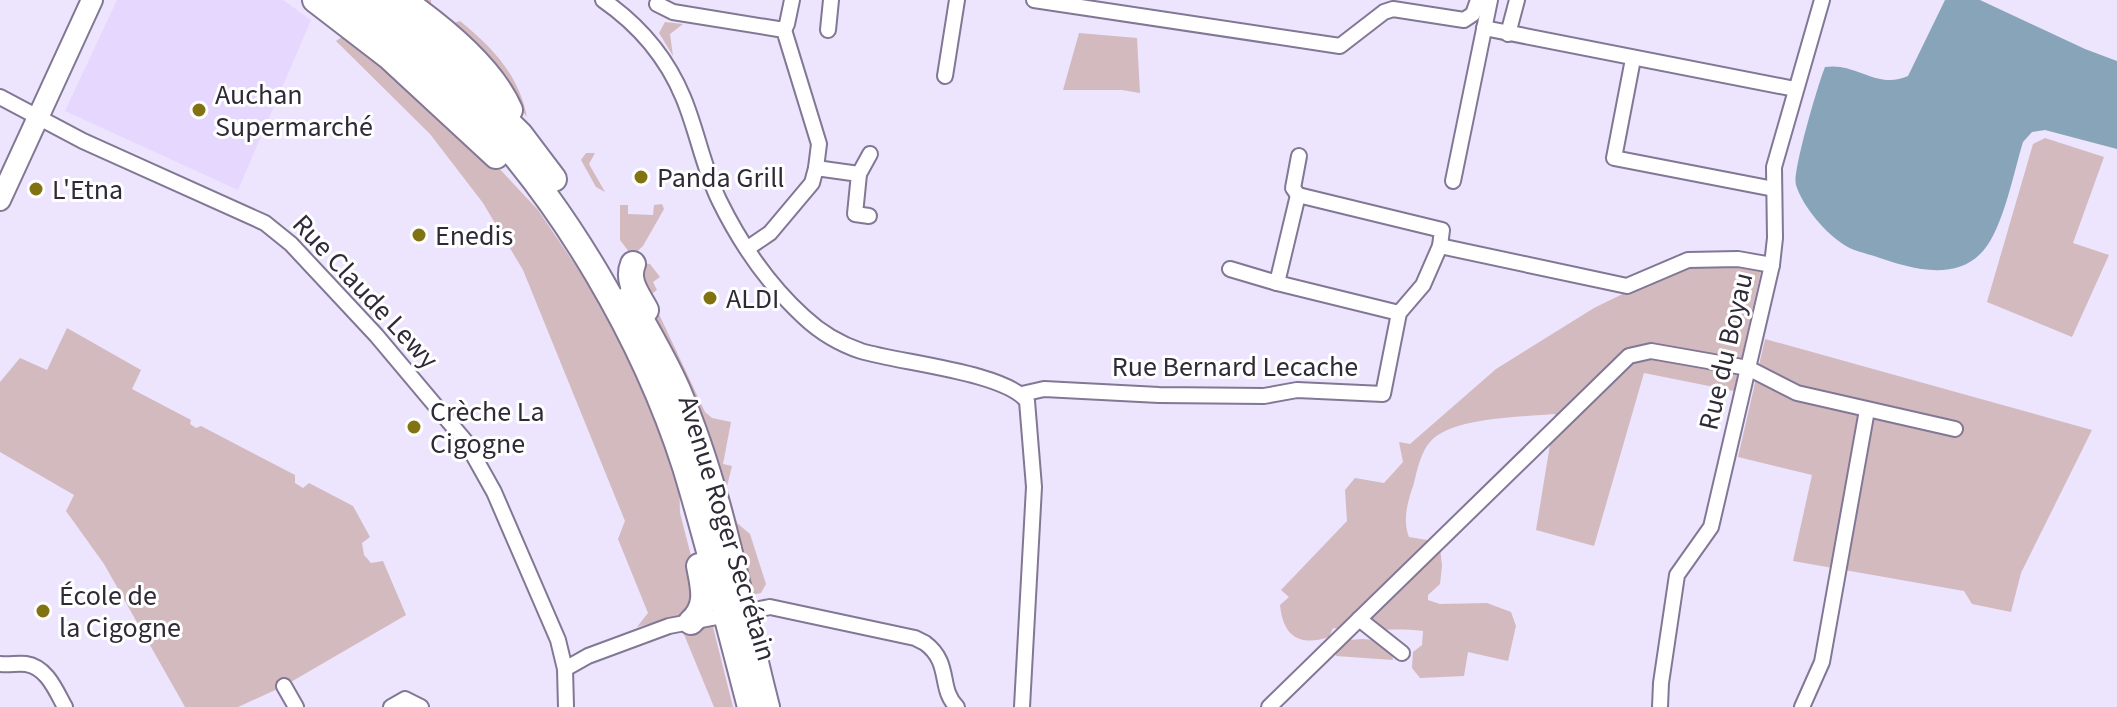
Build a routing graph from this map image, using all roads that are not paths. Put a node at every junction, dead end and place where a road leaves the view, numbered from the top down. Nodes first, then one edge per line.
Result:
1 (92, 0) edge
2 (315, 0) edge
3 (345, 0) edge
4 (375, 0) edge
5 (403, 0) edge
6 (603, 0) edge
7 (792, 0) edge
8 (831, 0) edge
9 (957, 0) edge
10 (1034, 0) edge
11 (1478, 0) edge
12 (1490, 0) edge
13 (1517, 0) edge
14 (1822, 0) edge
15 (658, 2) edge
16 (640, 28) junction
17 (1484, 28) junction
18 (784, 30) junction
19 (828, 30) dead end
20 (1508, 34) junction
21 (1633, 59) junction
22 (945, 76) dead end
23 (1795, 89) junction
24 (0, 97) edge
25 (39, 116) junction
26 (520, 134) junction
27 (870, 154) dead end
28 (1299, 156) dead end
29 (816, 168) junction
30 (859, 174) junction
31 (1453, 181) dead end
32 (1774, 189) junction
33 (1298, 195) junction
34 (0, 200) edge
35 (869, 216) dead end
36 (568, 228) junction
37 (1440, 246) junction
38 (748, 248) junction
39 (633, 264) dead end
40 (1772, 265) junction
41 (1230, 269) dead end
42 (1277, 283) junction
43 (1399, 313) junction
44 (1748, 368) junction
45 (677, 390) junction
46 (1022, 394) junction
47 (1867, 410) junction
48 (1955, 429) dead end
49 (684, 465) junction
50 (735, 614) junction
51 (1359, 619) junction
52 (691, 622) junction
53 (1402, 653) dead end
54 (0, 664) edge
55 (565, 669) junction
56 (284, 686) dead end
57 (65, 707) edge
58 (296, 707) edge
59 (391, 707) edge
60 (421, 707) edge
61 (566, 707) edge
62 (750, 707) edge
63 (767, 707) edge
64 (957, 707) edge
65 (1022, 707) edge
66 (1269, 707) edge
67 (1660, 707) edge
68 (1802, 707) edge

1 - 25 main road
2 - 36 main road
3 - 36 main road, Avenue Roger Secrétain
4 - 26 main road, Avenue Roger Secrétain
5 - 26 main road
6 - 16 street
7 - 18 street
8 - 19 street
9 - 22 street
10 - 11 street
12 - 17 street
13 - 20 street
14 - 23 street, Rue du Boyau
15 - 16 street
15 - 18 street
16 - 38 street
17 - 20 street
17 - 31 street
18 - 29 street
20 - 21 street
21 - 23 street
21 - 32 street
23 - 32 street, Rue du Boyau
24 - 25 street, Rue Claude Lewy
25 - 34 main road
25 - 55 street, Rue Claude Lewy
26 - 45 main road, Avenue Roger Secrétain
27 - 30 street
28 - 33 street
29 - 30 street
29 - 38 street
30 - 35 street
32 - 40 street, Rue du Boyau
33 - 37 street, Rue Bernard Lecache
33 - 42 street
36 - 49 main road, Avenue Roger Secrétain
37 - 40 street
37 - 43 street, Rue Bernard Lecache
38 - 46 street
39 - 45 main road
40 - 44 street, Rue du Boyau
41 - 42 street
42 - 43 street
43 - 46 street, Rue Bernard Lecache
44 - 47 street
44 - 51 street
44 - 67 street, Rue du Boyau
45 - 50 main road, Avenue Roger Secrétain
46 - 65 street
47 - 48 street
47 - 68 street
49 - 50 main road, Avenue Roger Secrétain
49 - 52 main road
50 - 52 street
50 - 62 main road, Avenue Roger Secrétain
50 - 63 main road, Avenue Roger Secrétain
50 - 64 street
51 - 53 street
51 - 66 street
52 - 55 street
54 - 57 street
55 - 61 street, Rue Claude Lewy
56 - 58 street
59 - 60 street

